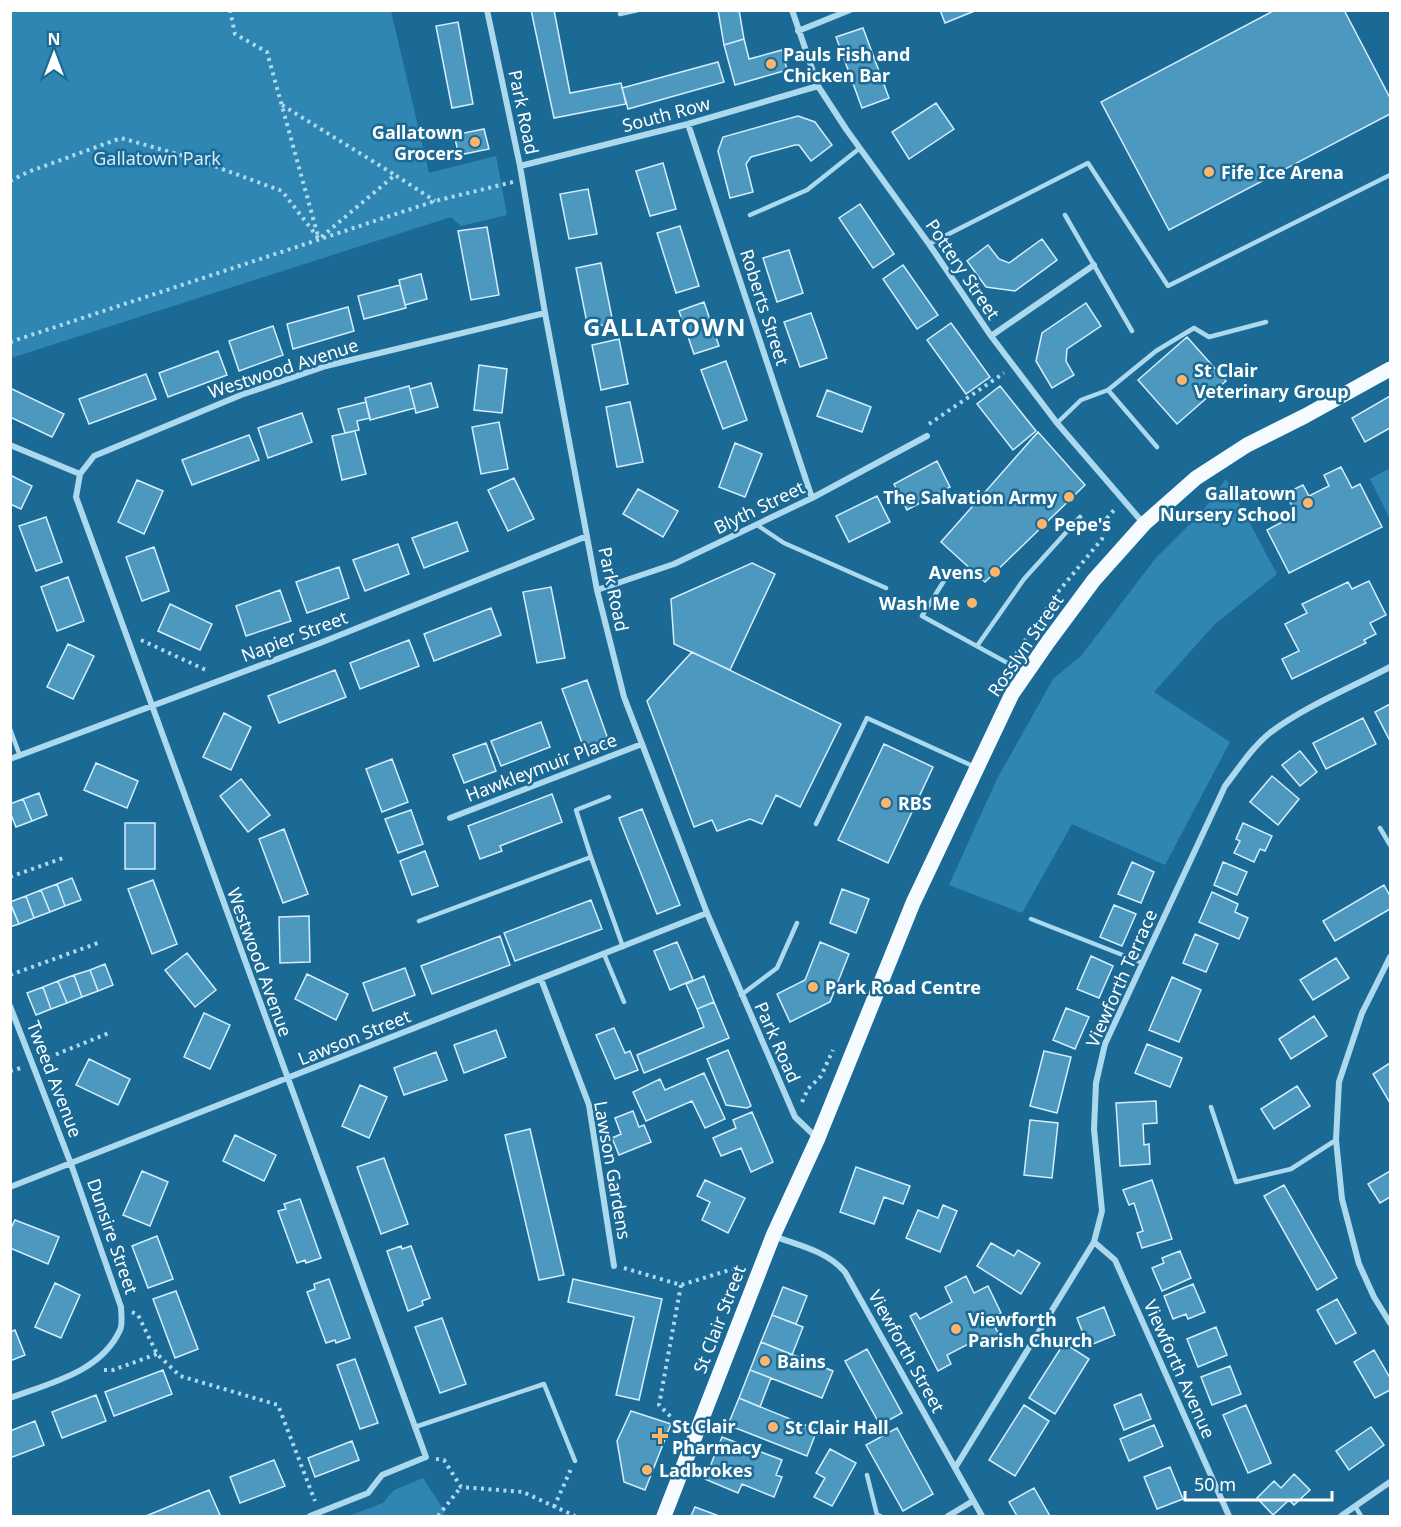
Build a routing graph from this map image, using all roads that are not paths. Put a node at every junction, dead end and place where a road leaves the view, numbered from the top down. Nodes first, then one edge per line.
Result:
1 (487, 10) edge
2 (638, 10) edge
3 (792, 10) edge
4 (850, 10) edge
5 (620, 14) dead end
6 (798, 31) junction
7 (818, 86) junction
8 (688, 124) junction
9 (860, 148) junction
10 (520, 166) junction
11 (1390, 176) edge
12 (750, 215) dead end
13 (1065, 215) dead end
14 (929, 244) junction
15 (1094, 265) junction
16 (545, 314) junction
17 (1266, 322) dead end
18 (1132, 332) dead end
19 (991, 336) junction
20 (1390, 369) edge
21 (1108, 390) junction
22 (1057, 423) junction
23 (927, 436) road end
24 (10, 445) edge
25 (1157, 447) dead end
26 (80, 474) junction
27 (812, 498) junction
28 (1080, 517) dead end
29 (1144, 524) junction
30 (757, 525) junction
31 (587, 536) junction
32 (947, 576) dead end
33 (886, 588) dead end
34 (597, 590) junction
35 (977, 646) junction
36 (1390, 667) edge
37 (1027, 673) junction
38 (152, 706) junction
39 (10, 729) edge
40 (642, 744) junction
41 (20, 756) junction
42 (10, 759) edge
43 (978, 768) junction
44 (609, 797) dead end
45 (450, 818) dead end
46 (816, 824) dead end
47 (1380, 828) dead end
48 (1390, 845) edge
49 (591, 857) junction
50 (707, 913) junction
51 (1031, 919) dead end
52 (419, 921) dead end
53 (797, 923) dead end
54 (622, 947) junction
55 (604, 954) junction
56 (1390, 957) edge
57 (1143, 963) junction
58 (541, 979) junction
59 (741, 995) junction
60 (624, 1002) dead end
61 (10, 1006) edge
62 (287, 1080) junction
63 (1211, 1107) dead end
64 (818, 1138) junction
65 (1336, 1140) junction
66 (71, 1164) junction
67 (10, 1187) edge
68 (772, 1236) junction
69 (1094, 1242) junction
70 (614, 1266) road end
71 (1389, 1318) edge
72 (10, 1398) edge
73 (415, 1427) junction
74 (575, 1461) road end
75 (955, 1468) junction
76 (867, 1475) dead end
77 (1390, 1482) edge
78 (973, 1501) junction
79 (1355, 1506) junction
80 (310, 1516) edge
81 (664, 1516) edge
82 (880, 1516) edge
83 (948, 1516) edge
84 (982, 1516) edge
85 (1229, 1516) edge
86 (1341, 1516) edge
87 (1360, 1516) edge

1 - 10 street, Park Road
2 - 5 lane
3 - 6 street, Pottery Street
4 - 6 street
6 - 7 street, Pottery Street
7 - 8 street, South Row
7 - 9 street, Pottery Street
8 - 10 street, South Row
8 - 27 street, Roberts Street
9 - 12 lane
9 - 14 street, Pottery Street
10 - 16 street, Park Road
11 - 14 lane
13 - 15 lane
14 - 19 street, Pottery Street
15 - 18 lane
15 - 19 street
16 - 26 street, Westwood Avenue
16 - 31 street, Park Road
17 - 21 lane
19 - 22 street, Pottery Street
20 - 29 main road, Rosslyn Street
21 - 22 lane
21 - 25 lane
22 - 29 street, Pottery Street
23 - 27 street, Blyth Street
24 - 26 street
26 - 38 street, Westwood Avenue
27 - 30 street, Blyth Street
28 - 35 lane
29 - 37 main road, Rosslyn Street
30 - 33 lane
30 - 34 street, Blyth Street
31 - 34 street, Park Road
31 - 38 street, Napier Street
32 - 35 lane
34 - 40 street, Park Road
35 - 37 lane
36 - 57 street, Viewforth Terrace
37 - 43 main road, Rosslyn Street
38 - 41 street, Napier Street
38 - 62 street, Westwood Avenue
39 - 41 lane
40 - 45 street, Hawkleymuir Place
40 - 50 street, Park Road
41 - 42 street, Napier Street
43 - 46 lane
43 - 64 main road, Rosslyn Street
44 - 49 lane
47 - 48 lane
49 - 52 lane
49 - 54 lane
50 - 54 street, Lawson Street
50 - 59 street, Park Road
51 - 57 lane
53 - 59 lane
54 - 55 street, Lawson Street
55 - 58 street, Lawson Street
55 - 60 lane
56 - 65 street
57 - 69 street, Viewforth Terrace
58 - 62 street, Lawson Street
58 - 70 street, Lawson Gardens
59 - 64 street, Park Road
61 - 66 street, Tweed Avenue
62 - 66 street, Lawson Street
62 - 73 street, Westwood Avenue
63 - 65 lane
64 - 68 main road, St Clair Street
65 - 71 street
66 - 67 street, Lawson Street
66 - 72 street, Dunsire Street
68 - 75 street, Viewforth Street
68 - 81 main road, St Clair Street
69 - 75 street, Viewforth Terrace
69 - 85 street, Viewforth Avenue
73 - 74 lane
73 - 80 street, Westwood Avenue
75 - 78 street, Viewforth Street
76 - 82 lane
77 - 79 street
78 - 83 street
78 - 84 street, Viewforth Street
79 - 86 street
79 - 87 lane

